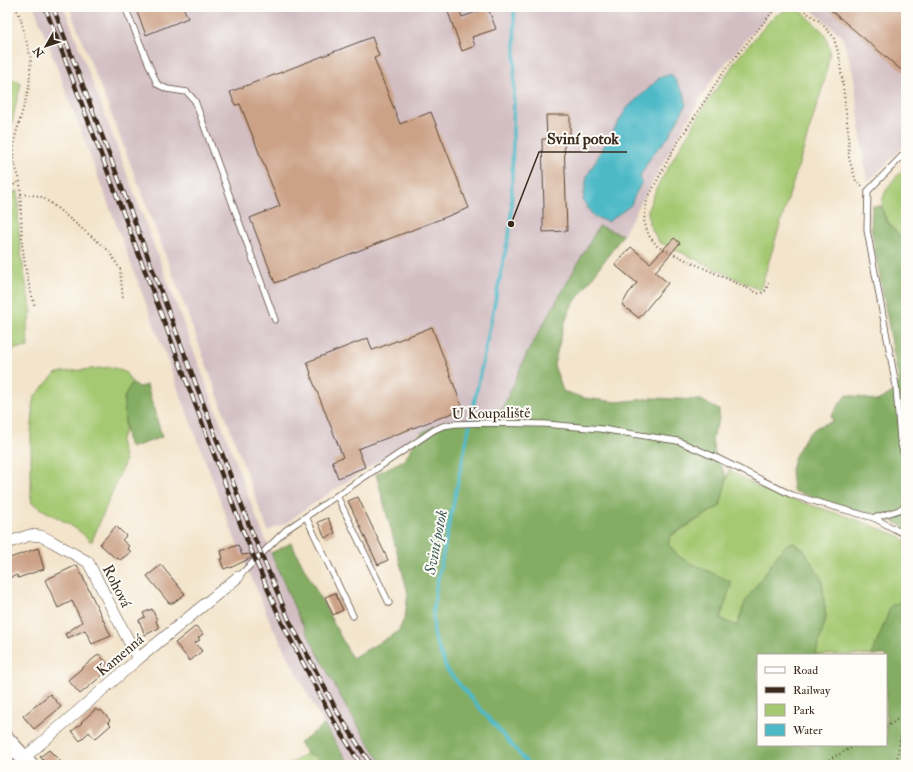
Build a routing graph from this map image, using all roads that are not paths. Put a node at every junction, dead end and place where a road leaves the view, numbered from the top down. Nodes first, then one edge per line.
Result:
1 (124, 7) edge
2 (906, 152) edge
3 (275, 320) dead end
4 (906, 465) edge
5 (337, 496) junction
6 (906, 505) edge
7 (306, 517) junction
8 (874, 518) junction
9 (906, 535) edge
10 (7, 543) edge
11 (238, 577) joint
12 (389, 603) dead end
13 (353, 616) dead end
14 (138, 659) junction
15 (7, 740) edge
16 (27, 762) edge

1 - 3 lane
2 - 4 lane
5 - 7 lane, U Koupaliště
5 - 8 lane, U Koupaliště
5 - 12 lane
6 - 8 lane
7 - 11 lane, U Koupaliště
7 - 13 lane
8 - 9 lane, U Koupaliště
10 - 14 street, Rohová
11 - 14 street, Kamenná
14 - 16 street, Kamenná
15 - 16 street

